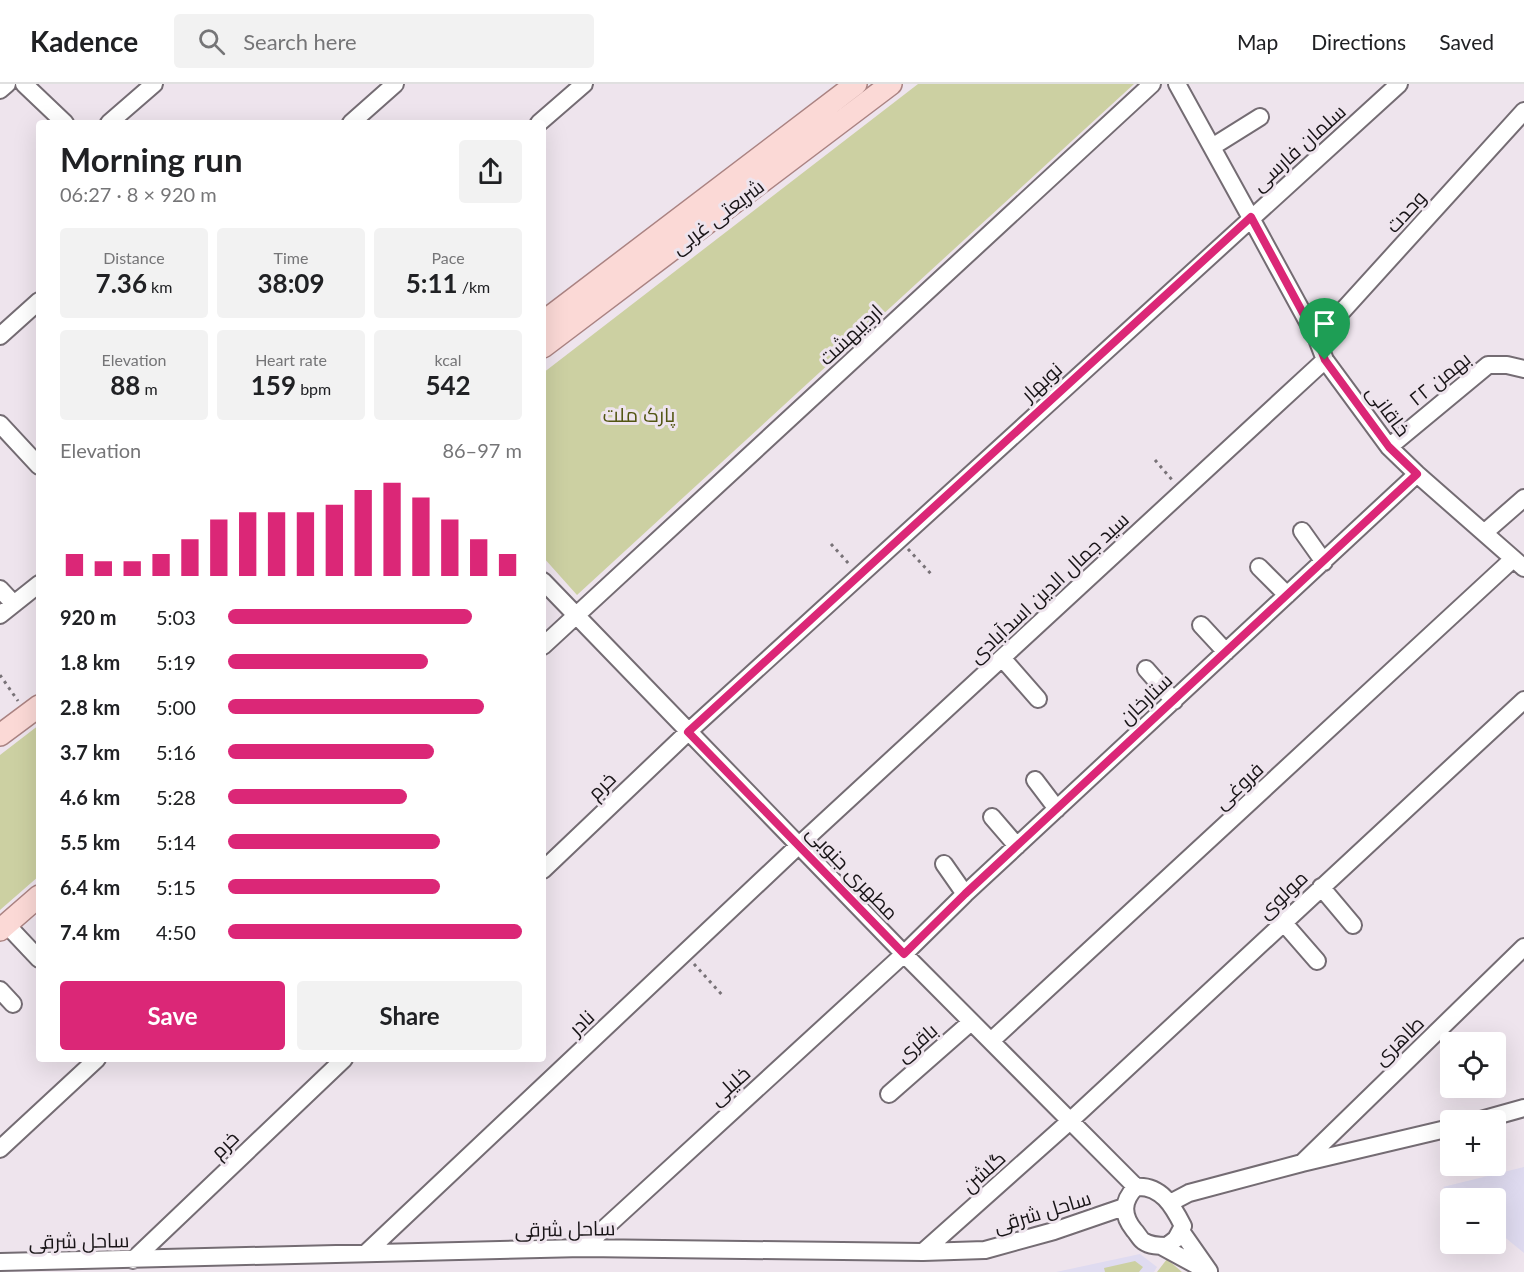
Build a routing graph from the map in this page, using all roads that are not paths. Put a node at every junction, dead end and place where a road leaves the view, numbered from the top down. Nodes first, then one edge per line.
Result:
1 (7, 84) edge
2 (24, 84) edge
3 (154, 84) edge
4 (394, 84) edge
5 (584, 84) edge
6 (856, 84) edge
7 (891, 84) edge
8 (1152, 84) edge
9 (1177, 84) edge
10 (1399, 84) edge
11 (0, 90) edge
12 (1382, 90) edge
13 (1524, 111) edge
14 (1260, 117) dead end
15 (61, 120) edge
16 (112, 120) edge
17 (354, 120) edge
18 (542, 120) edge
19 (1212, 147) junction
20 (1251, 217) junction
21 (36, 304) edge
22 (546, 320) edge
23 (0, 336) edge
24 (1317, 339) junction
25 (546, 345) edge
26 (1325, 360) junction
27 (1524, 369) edge
28 (0, 424) edge
29 (1389, 447) junction
30 (36, 463) edge
31 (1417, 474) junction
32 (1524, 498) edge
33 (1302, 531) dead end
34 (1484, 533) junction
35 (1323, 562) junction
36 (1519, 564) edge
37 (1259, 567) dead end
38 (546, 584) edge
39 (36, 586) edge
40 (0, 589) edge
41 (1287, 595) junction
42 (14, 604) junction
43 (0, 615) edge
44 (576, 615) junction
45 (1201, 625) dead end
46 (546, 643) edge
47 (1226, 652) junction
48 (1002, 658) junction
49 (1146, 669) dead end
50 (1038, 699) dead end
51 (1524, 700) edge
52 (1174, 701) junction
53 (33, 710) edge
54 (688, 732) junction
55 (0, 735) edge
56 (1035, 780) dead end
57 (1058, 808) junction
58 (992, 817) dead end
59 (798, 846) junction
60 (1017, 846) junction
61 (944, 864) dead end
62 (546, 867) edge
63 (1321, 887) junction
64 (965, 894) junction
65 (36, 899) edge
66 (1283, 922) junction
67 (1353, 925) dead end
68 (3, 927) edge
69 (1524, 947) edge
70 (904, 954) junction
71 (36, 956) edge
72 (1317, 961) dead end
73 (0, 990) edge
74 (13, 1004) dead end
75 (971, 1022) junction
76 (991, 1041) junction
77 (94, 1062) edge
78 (341, 1062) edge
79 (889, 1094) dead end
80 (1524, 1108) edge
81 (1506, 1113) edge
82 (1070, 1121) junction
83 (1440, 1130) edge
84 (0, 1149) edge
85 (1302, 1163) junction
86 (1136, 1187) junction
87 (1170, 1203) junction
88 (1124, 1208) junction
89 (1182, 1231) junction
90 (1161, 1246) junction
91 (583, 1248) junction
92 (923, 1252) junction
93 (366, 1253) junction
94 (133, 1260) junction
95 (0, 1262) edge
96 (1209, 1272) edge

1 - 11 street
2 - 15 street
3 - 16 street
4 - 17 street
5 - 18 street
6 - 22 main road, شریعتی غربی
7 - 25 main road, شریعتی غربی
8 - 44 street, اردیبهشت
9 - 19 street, خاقانی
10 - 12 street, سلمان فارسی
12 - 20 street, سلمان فارسی
13 - 24 street, وحدت
14 - 19 street
19 - 20 street, خاقانی
20 - 24 street, خاقانی
20 - 54 street, نوبهار
21 - 23 street
24 - 26 street, خاقانی
26 - 29 street, خاقانی
26 - 48 street, سید جمال الدین اسدآبادی
27 - 29 street, ۲۲ بهمن
28 - 30 street
29 - 31 street, خاقانی
31 - 34 street, خاقانی
31 - 35 street, ستارخان
32 - 34 street
33 - 35 street
34 - 36 street, خاقانی
35 - 41 street, ستارخان
36 - 76 street, فروغی
37 - 41 street
38 - 44 street, مطهری جنوبی
39 - 42 street
40 - 42 street
41 - 47 street, ستارخان
42 - 43 street
44 - 46 street, اردیبهشت
44 - 54 street, مطهری جنوبی
45 - 47 street
47 - 52 street, ستارخان
48 - 50 street
48 - 59 street, سید جمال الدین اسدآبادی
49 - 52 street
51 - 63 street, مولوی
52 - 57 street, ستارخان
53 - 55 main road
54 - 59 street, مطهری جنوبی
54 - 62 street, خرم
56 - 57 street
57 - 60 street, ستارخان
58 - 60 street
59 - 70 street, مطهری جنوبی
59 - 93 street, نادر
60 - 64 street, ستارخان
61 - 64 street
63 - 66 street, مولوی
63 - 67 street
64 - 70 street, ستارخان
65 - 68 main road
66 - 72 street
66 - 82 street, مولوی
68 - 71 street
69 - 85 street, طاهری
70 - 75 street, مطهری جنوبی
70 - 91 street, خلیلی
73 - 74 street
75 - 76 street, مطهری جنوبی
75 - 79 street, باقری
76 - 82 street, مطهری جنوبی
77 - 84 street
78 - 94 street, خرم
80 - 81 street
82 - 86 street, مطهری جنوبی
82 - 92 street, گلشن
83 - 85 street
85 - 87 street
86 - 87 street
86 - 88 street
87 - 89 street
88 - 90 street
88 - 92 street, ساحل شرقی
89 - 90 street
89 - 96 street
90 - 96 street
91 - 92 street, ساحل شرقی
91 - 93 street, ساحل شرقی
93 - 94 street, ساحل شرقی
94 - 95 street, ساحل شرقی

